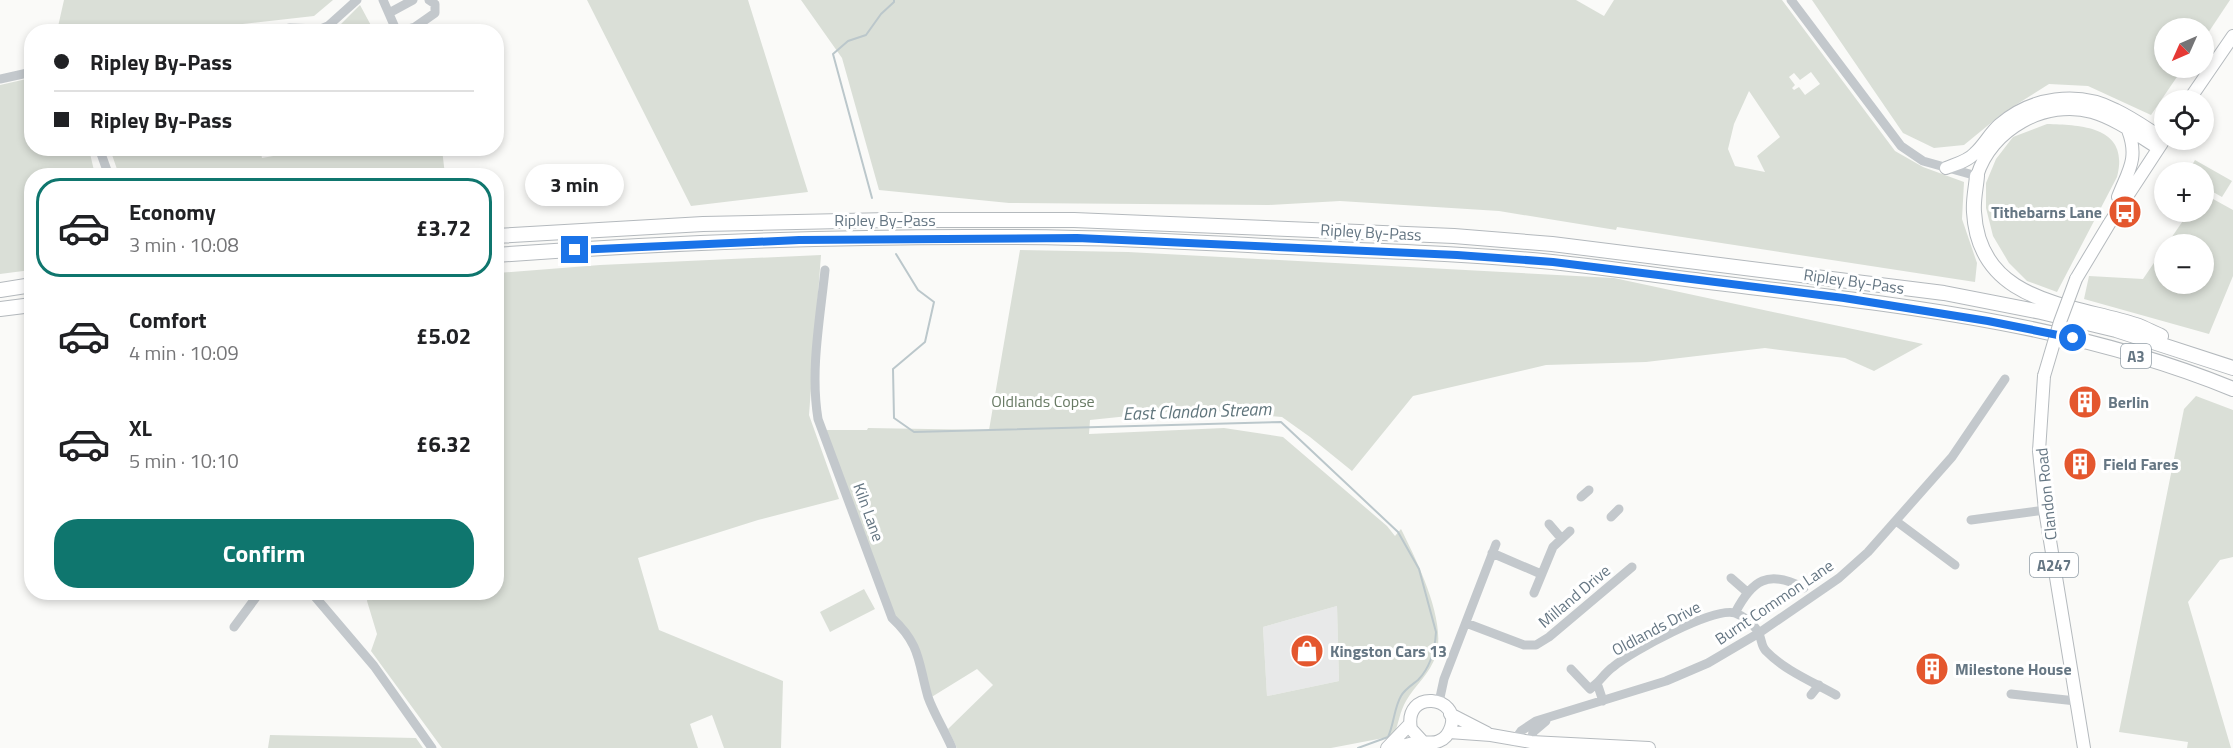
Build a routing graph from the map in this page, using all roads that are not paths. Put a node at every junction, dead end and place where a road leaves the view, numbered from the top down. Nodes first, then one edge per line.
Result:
1 (357, 0) edge
2 (383, 0) edge
3 (413, 0) edge
4 (429, 0) edge
5 (1791, 0) edge
6 (389, 13) junction
7 (330, 24) edge
8 (394, 24) edge
9 (419, 24) edge
10 (2233, 36) edge
11 (24, 74) edge
12 (0, 79) edge
13 (2196, 90) edge
14 (2128, 130) junction
15 (2154, 136) edge
16 (2154, 139) edge
17 (2157, 150) edge
18 (1946, 168) junction
19 (1977, 176) junction
20 (2109, 224) junction
21 (504, 236) edge
22 (504, 255) edge
23 (825, 270) dead end
24 (24, 286) edge
25 (0, 290) edge
26 (24, 306) edge
27 (0, 309) edge
28 (2192, 353) junction
29 (2233, 368) edge
30 (2005, 379) dead end
31 (2233, 389) edge
32 (1619, 509) dead end
33 (2045, 510) junction
34 (1611, 517) dead end
35 (1971, 520) dead end
36 (1896, 521) junction
37 (1549, 524) dead end
38 (1570, 531) dead end
39 (1561, 538) junction
40 (1956, 565) dead end
41 (1632, 567) dead end
42 (1541, 574) junction
43 (1731, 578) dead end
44 (1804, 588) dead end
45 (1747, 592) junction
46 (1534, 593) dead end
47 (254, 600) edge
48 (318, 600) edge
49 (1735, 613) junction
50 (1466, 623) junction
51 (234, 627) dead end
52 (1759, 633) junction
53 (1571, 669) dead end
54 (1597, 683) junction
55 (1819, 685) junction
56 (2011, 694) dead end
57 (1811, 695) dead end
58 (1836, 695) dead end
59 (1434, 701) junction
60 (1603, 701) junction
61 (2076, 701) junction
62 (1450, 714) junction
63 (1551, 718) junction
64 (1410, 723) junction
65 (1449, 732) junction
66 (1491, 735) junction
67 (1514, 741) junction
68 (1423, 742) junction
69 (1531, 742) junction
70 (432, 748) edge
71 (952, 748) edge
72 (1387, 748) edge
73 (1394, 748) edge
74 (1649, 748) edge
75 (2084, 748) edge

1 - 7 street
2 - 6 street
3 - 6 street
4 - 9 street
5 - 18 street
6 - 8 street
10 - 13 main road
11 - 12 street
14 - 16 main road
14 - 19 main road
14 - 20 main road
15 - 18 main road
17 - 20 main road, Clandon Road / A247
18 - 19 street
19 - 28 highway
20 - 33 main road, Clandon Road / A247, bridge
21 - 28 highway, Ripley By-Pass / A3
22 - 31 highway, Ripley By-Pass / A3
23 - 71 street, Kiln Lane
24 - 25 highway
26 - 27 highway
28 - 29 highway, Ripley By-Pass / A3
30 - 36 street, Burnt Common Lane
32 - 34 street
33 - 35 street
33 - 61 main road, Clandon Road / A247
36 - 40 street
36 - 52 street, Burnt Common Lane
37 - 39 street
38 - 39 street
39 - 42 street
41 - 50 street, Milland Drive
42 - 46 street
42 - 50 street
43 - 45 street
44 - 45 street
45 - 49 street
47 - 51 street
48 - 70 street
49 - 52 street
49 - 54 street, Oldlands Drive
50 - 59 street
52 - 55 street
52 - 60 street, Burnt Common Lane
53 - 54 street
54 - 60 street
55 - 57 street
55 - 58 street
56 - 61 street
59 - 62 main road
59 - 64 main road
60 - 63 street, Burnt Common Lane
61 - 75 main road, Clandon Road / A247
62 - 65 main road
62 - 66 main road
63 - 67 street, Burnt Common Lane
63 - 69 street, Burnt Common Lane
64 - 68 main road
64 - 72 main road
65 - 66 main road
65 - 68 main road
66 - 67 main road
67 - 69 main road
68 - 73 main road
69 - 74 main road

